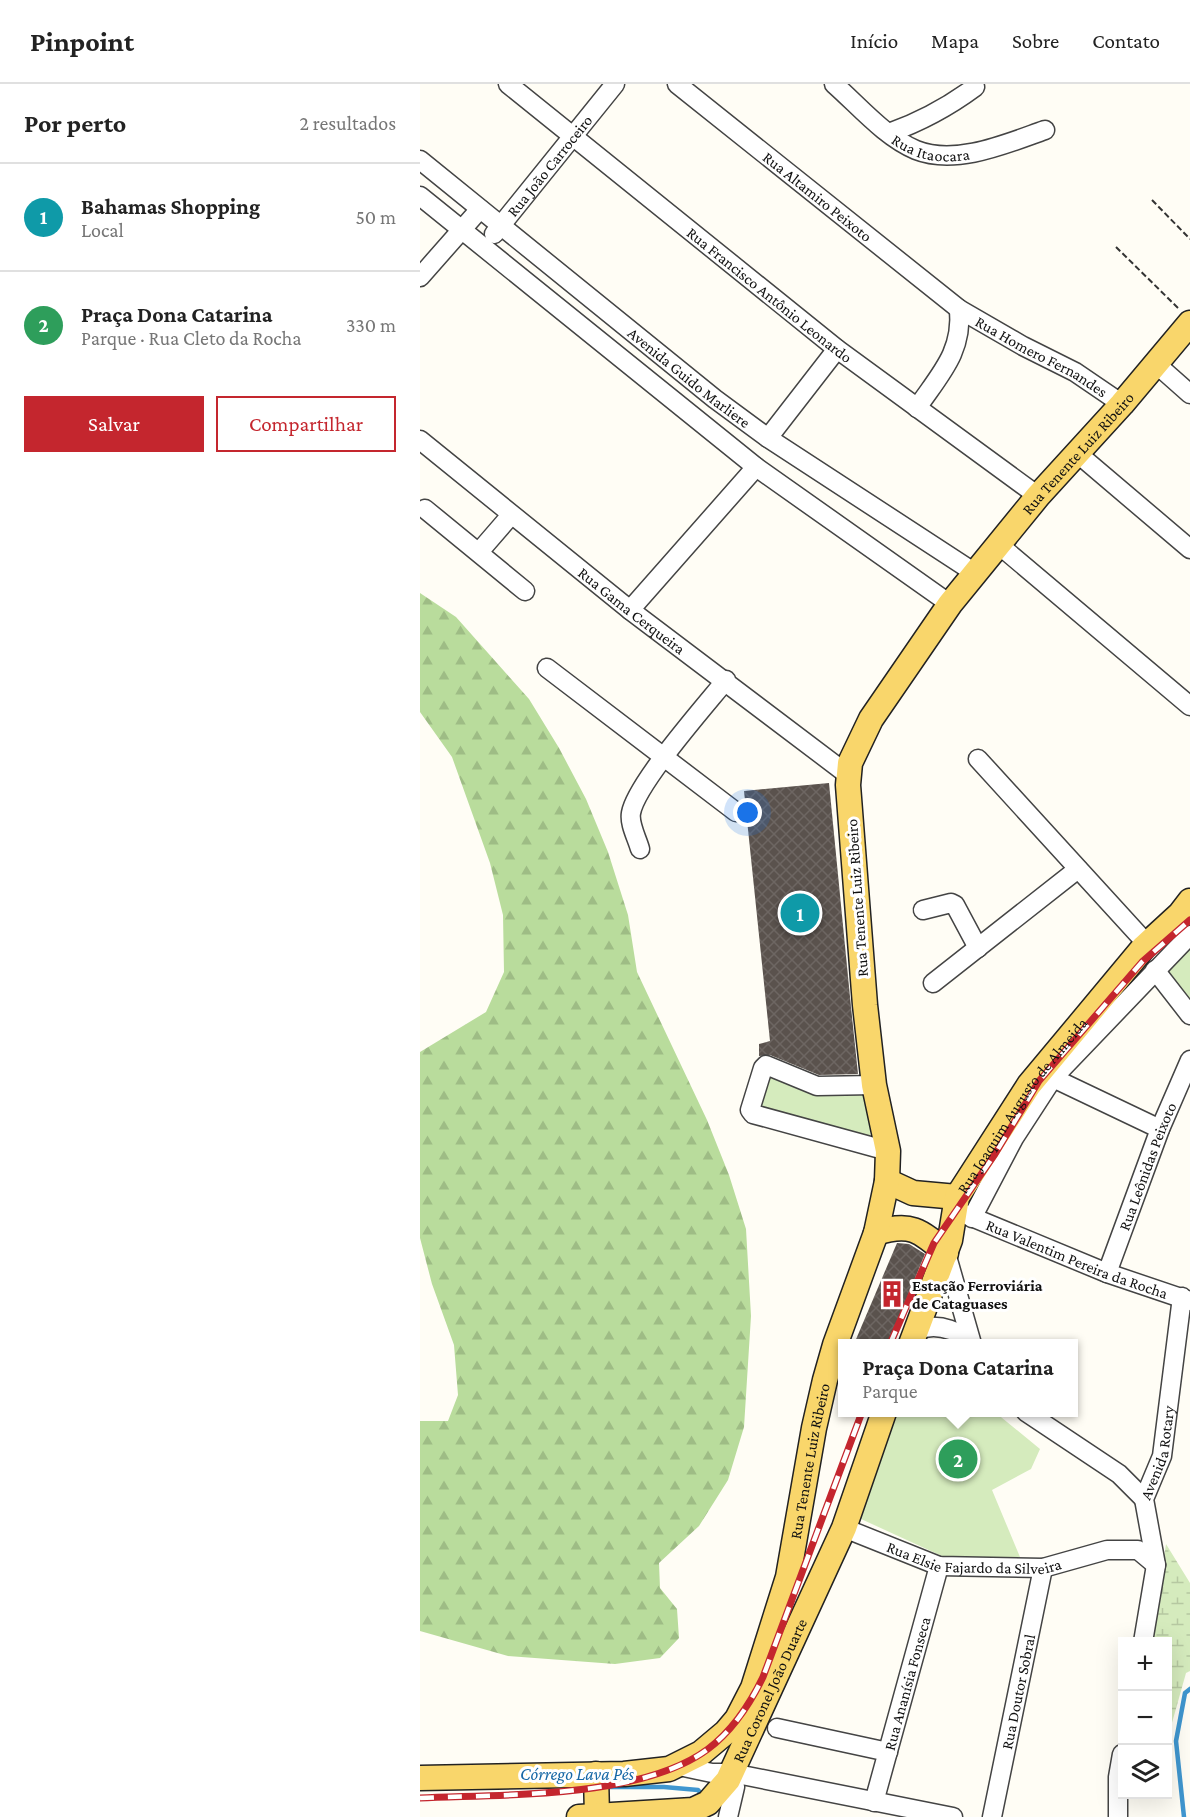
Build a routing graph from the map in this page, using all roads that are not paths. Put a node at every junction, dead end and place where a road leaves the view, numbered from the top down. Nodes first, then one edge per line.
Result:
1 (508, 84) edge
2 (615, 84) edge
3 (677, 84) edge
4 (834, 84) edge
5 (977, 85) edge
6 (1046, 130) dead end
7 (889, 133) junction
8 (574, 137) junction
9 (420, 160) edge
10 (420, 196) edge
11 (480, 208) junction
12 (500, 226) junction
13 (462, 230) junction
14 (484, 247) junction
15 (420, 278) edge
16 (959, 309) junction
17 (1186, 317) edge
18 (837, 349) junction
19 (1155, 363) junction
20 (1190, 394) edge
21 (1122, 404) junction
22 (917, 408) junction
23 (768, 438) junction
24 (420, 440) edge
25 (1077, 453) junction
26 (756, 468) junction
27 (1038, 496) junction
28 (425, 509) dead end
29 (511, 515) junction
30 (998, 544) junction
31 (1190, 549) edge
32 (479, 552) junction
33 (975, 573) junction
34 (525, 591) dead end
35 (950, 604) junction
36 (630, 610) junction
37 (547, 668) dead end
38 (726, 680) junction
39 (1190, 706) edge
40 (664, 757) junction
41 (978, 759) dead end
42 (847, 774) junction
43 (736, 812) dead end
44 (640, 849) dead end
45 (1078, 869) junction
46 (923, 910) dead end
47 (1187, 914) edge
48 (1147, 944) junction
49 (978, 948) junction
50 (1155, 970) junction
51 (933, 983) dead end
52 (1190, 1015) edge
53 (1190, 1060) edge
54 (1053, 1078) junction
55 (874, 1085) junction
56 (1160, 1129) junction
57 (888, 1150) junction
58 (887, 1181) junction
59 (913, 1193) junction
60 (962, 1210) junction
61 (876, 1233) junction
62 (946, 1253) junction
63 (1107, 1273) junction
64 (1186, 1299) edge
65 (913, 1337) edge
66 (968, 1339) edge
67 (970, 1339) edge
68 (883, 1417) edge
69 (1032, 1417) edge
70 (1162, 1456) junction
71 (1119, 1474) junction
72 (1144, 1499) junction
73 (1149, 1519) junction
74 (844, 1528) junction
75 (1107, 1550) junction
76 (1156, 1565) junction
77 (939, 1566) junction
78 (1043, 1568) junction
79 (788, 1577) joint
80 (1144, 1637) edge
81 (777, 1728) dead end
82 (888, 1752) junction
83 (679, 1766) junction
84 (596, 1774) junction
85 (420, 1778) edge
86 (727, 1780) junction
87 (1118, 1799) edge
88 (874, 1802) junction
89 (588, 1817) edge
90 (728, 1817) edge
91 (953, 1817) edge
92 (992, 1817) edge
93 (1118, 1817) edge

1 - 8 street, Rua Francisco Antônio Leonardo
2 - 8 street, Rua João Carroceiro
3 - 16 street, Rua Altamiro Peixoto
4 - 7 street, Rua Itaocara
5 - 7 street
6 - 7 street, Rua Itaocara
8 - 12 street, Rua João Carroceiro
8 - 18 street, Rua Francisco Antônio Leonardo
9 - 11 street, Avenida Guido Marliere
10 - 13 street, Avenida Guido Marliere
11 - 12 street, Avenida Guido Marliere
11 - 13 street
12 - 14 street, Rua João Carroceiro
12 - 23 street, Avenida Guido Marliere
13 - 14 street, Avenida Guido Marliere
13 - 15 street
14 - 26 street, Avenida Guido Marliere
16 - 21 street, Rua Homero Fernandes
16 - 22 street
17 - 19 main road, Rua Tenente Luiz Ribeiro
18 - 22 street, Rua Francisco Antônio Leonardo
18 - 23 street
19 - 20 street
19 - 21 main road, Rua Tenente Luiz Ribeiro
21 - 25 main road, Rua Tenente Luiz Ribeiro
22 - 27 street, Rua Francisco Antônio Leonardo
23 - 33 street, Avenida Guido Marliere
24 - 29 street, Rua Gama Cerqueira
25 - 27 main road, Rua Tenente Luiz Ribeiro
25 - 31 street
26 - 35 street, Avenida Guido Marliere
26 - 36 street
27 - 30 main road, Rua Tenente Luiz Ribeiro
28 - 32 street
29 - 32 street
29 - 36 street, Rua Gama Cerqueira
30 - 33 main road, Rua Tenente Luiz Ribeiro
30 - 39 street
32 - 34 street
33 - 35 main road, Rua Tenente Luiz Ribeiro
35 - 42 main road, Rua Tenente Luiz Ribeiro
36 - 38 street, Rua Gama Cerqueira
37 - 40 street
38 - 40 street
38 - 42 street, Rua Gama Cerqueira
40 - 43 street
40 - 44 street
41 - 45 street
42 - 55 main road, Rua Tenente Luiz Ribeiro
45 - 48 street
45 - 49 street
46 - 49 street
47 - 48 main road, Rua Joaquim Augusto de Almeida
47 - 50 street
48 - 60 main road, Rua Joaquim Augusto de Almeida
49 - 51 street
50 - 52 street
50 - 54 street
53 - 56 street, Rua Leônidas Peixoto
54 - 56 street
54 - 60 street
55 - 57 main road, Rua Tenente Luiz Ribeiro
55 - 57 street
56 - 63 street, Rua Leônidas Peixoto
57 - 58 main road, Rua Tenente Luiz Ribeiro
58 - 59 main road
58 - 61 main road, Rua Tenente Luiz Ribeiro
59 - 60 main road
59 - 62 main road
60 - 62 main road, Rua Joaquim Augusto de Almeida
60 - 63 street, Rua Valentim Pereira da Rocha
61 - 62 main road
61 - 79 main road, Rua Tenente Luiz Ribeiro
62 - 65 main road, Rua Joaquim Augusto de Almeida
62 - 67 street
63 - 64 street, Rua Valentim Pereira da Rocha
64 - 70 street, Avenida Rotary
65 - 66 street
68 - 74 main road
69 - 71 street
70 - 71 street
70 - 72 street, Avenida Rotary
71 - 72 street
72 - 73 street, Avenida Rotary
73 - 75 street, Rua Elsie Fajardo da Silveira
73 - 76 street, Avenida Rotary
74 - 77 street, Rua Elsie Fajardo da Silveira
74 - 86 main road, Rua Coronel João Duarte
75 - 76 street, Rua Elsie Fajardo da Silveira
75 - 78 street, Rua Elsie Fajardo da Silveira
76 - 80 street, Avenida Rotary
77 - 78 street, Rua Elsie Fajardo da Silveira
77 - 82 street, Rua Ananísia Fonseca
78 - 92 street, Rua Doutor Sobral
79 - 83 main road, Rua Coronel João Duarte
81 - 82 street
82 - 88 street, Rua Ananísia Fonseca
83 - 84 main road
83 - 86 street
84 - 85 main road
84 - 89 main road
86 - 88 street
86 - 89 main road
86 - 90 street
87 - 93 street
88 - 91 street

